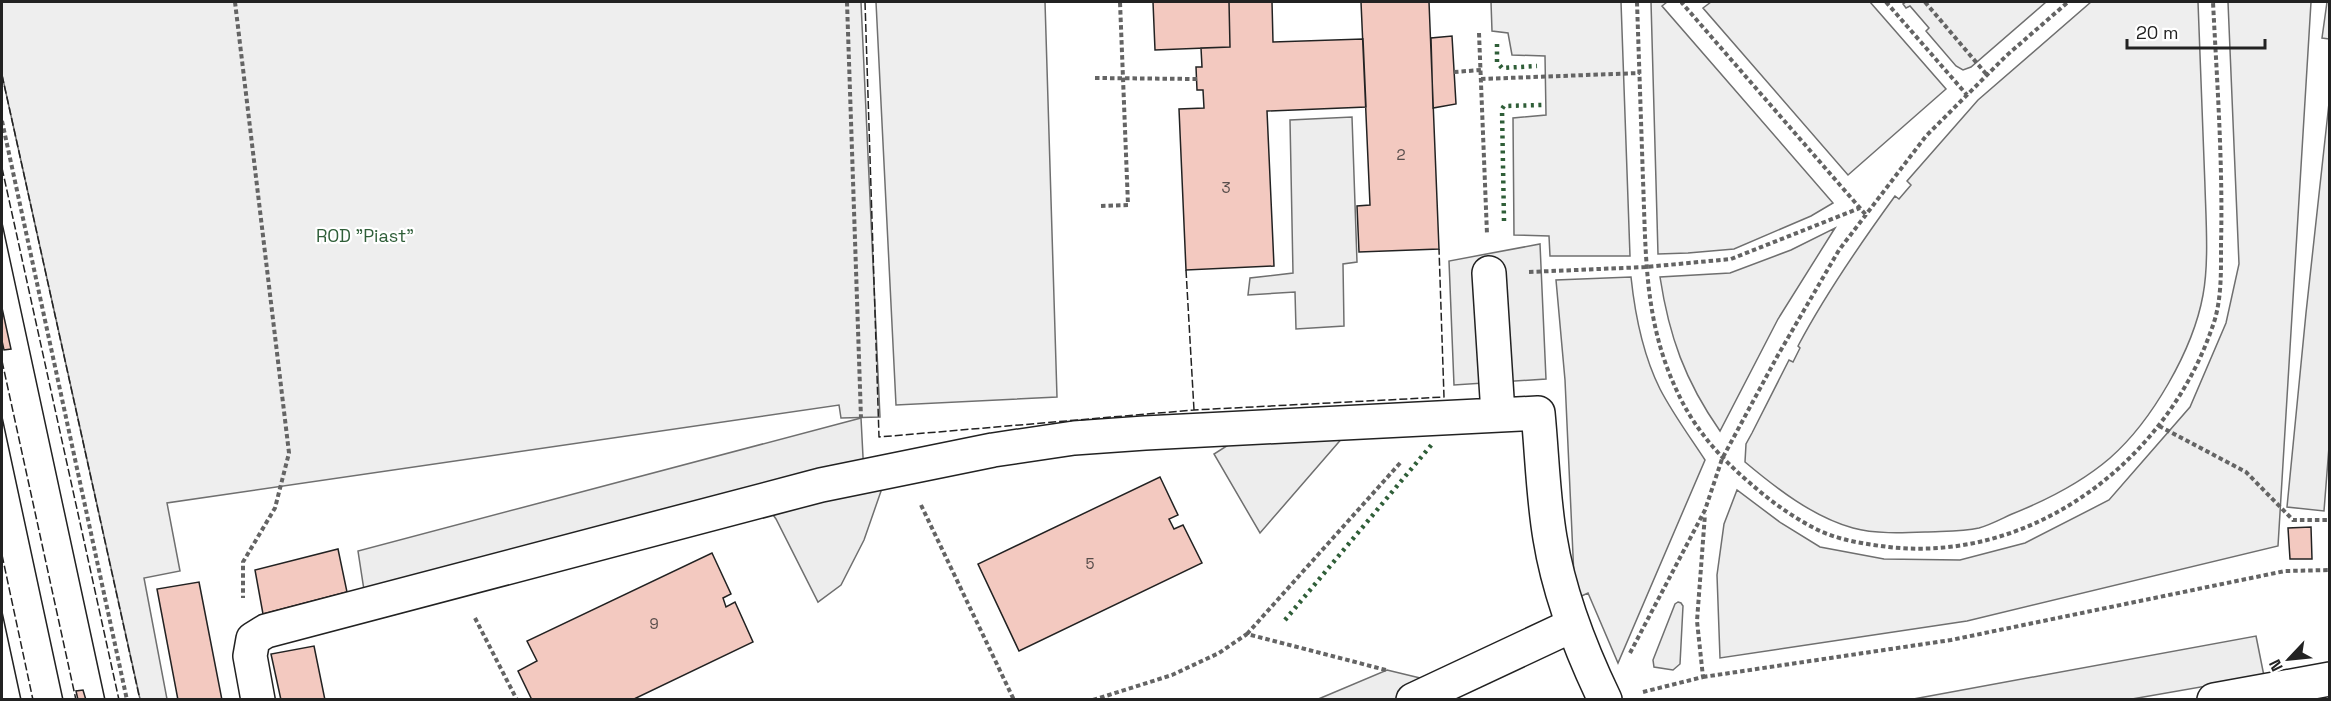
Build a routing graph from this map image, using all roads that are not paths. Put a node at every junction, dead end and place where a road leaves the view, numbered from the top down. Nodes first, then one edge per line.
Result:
1 (1489, 273) road end
2 (1498, 414) junction
3 (1573, 625) junction
4 (2330, 679) edge
5 (1619, 697) edge
6 (258, 699) edge
7 (1413, 699) edge
8 (2214, 699) edge

1 - 2 lane
2 - 3 lane
2 - 6 lane
3 - 5 lane
3 - 7 lane
4 - 8 lane

